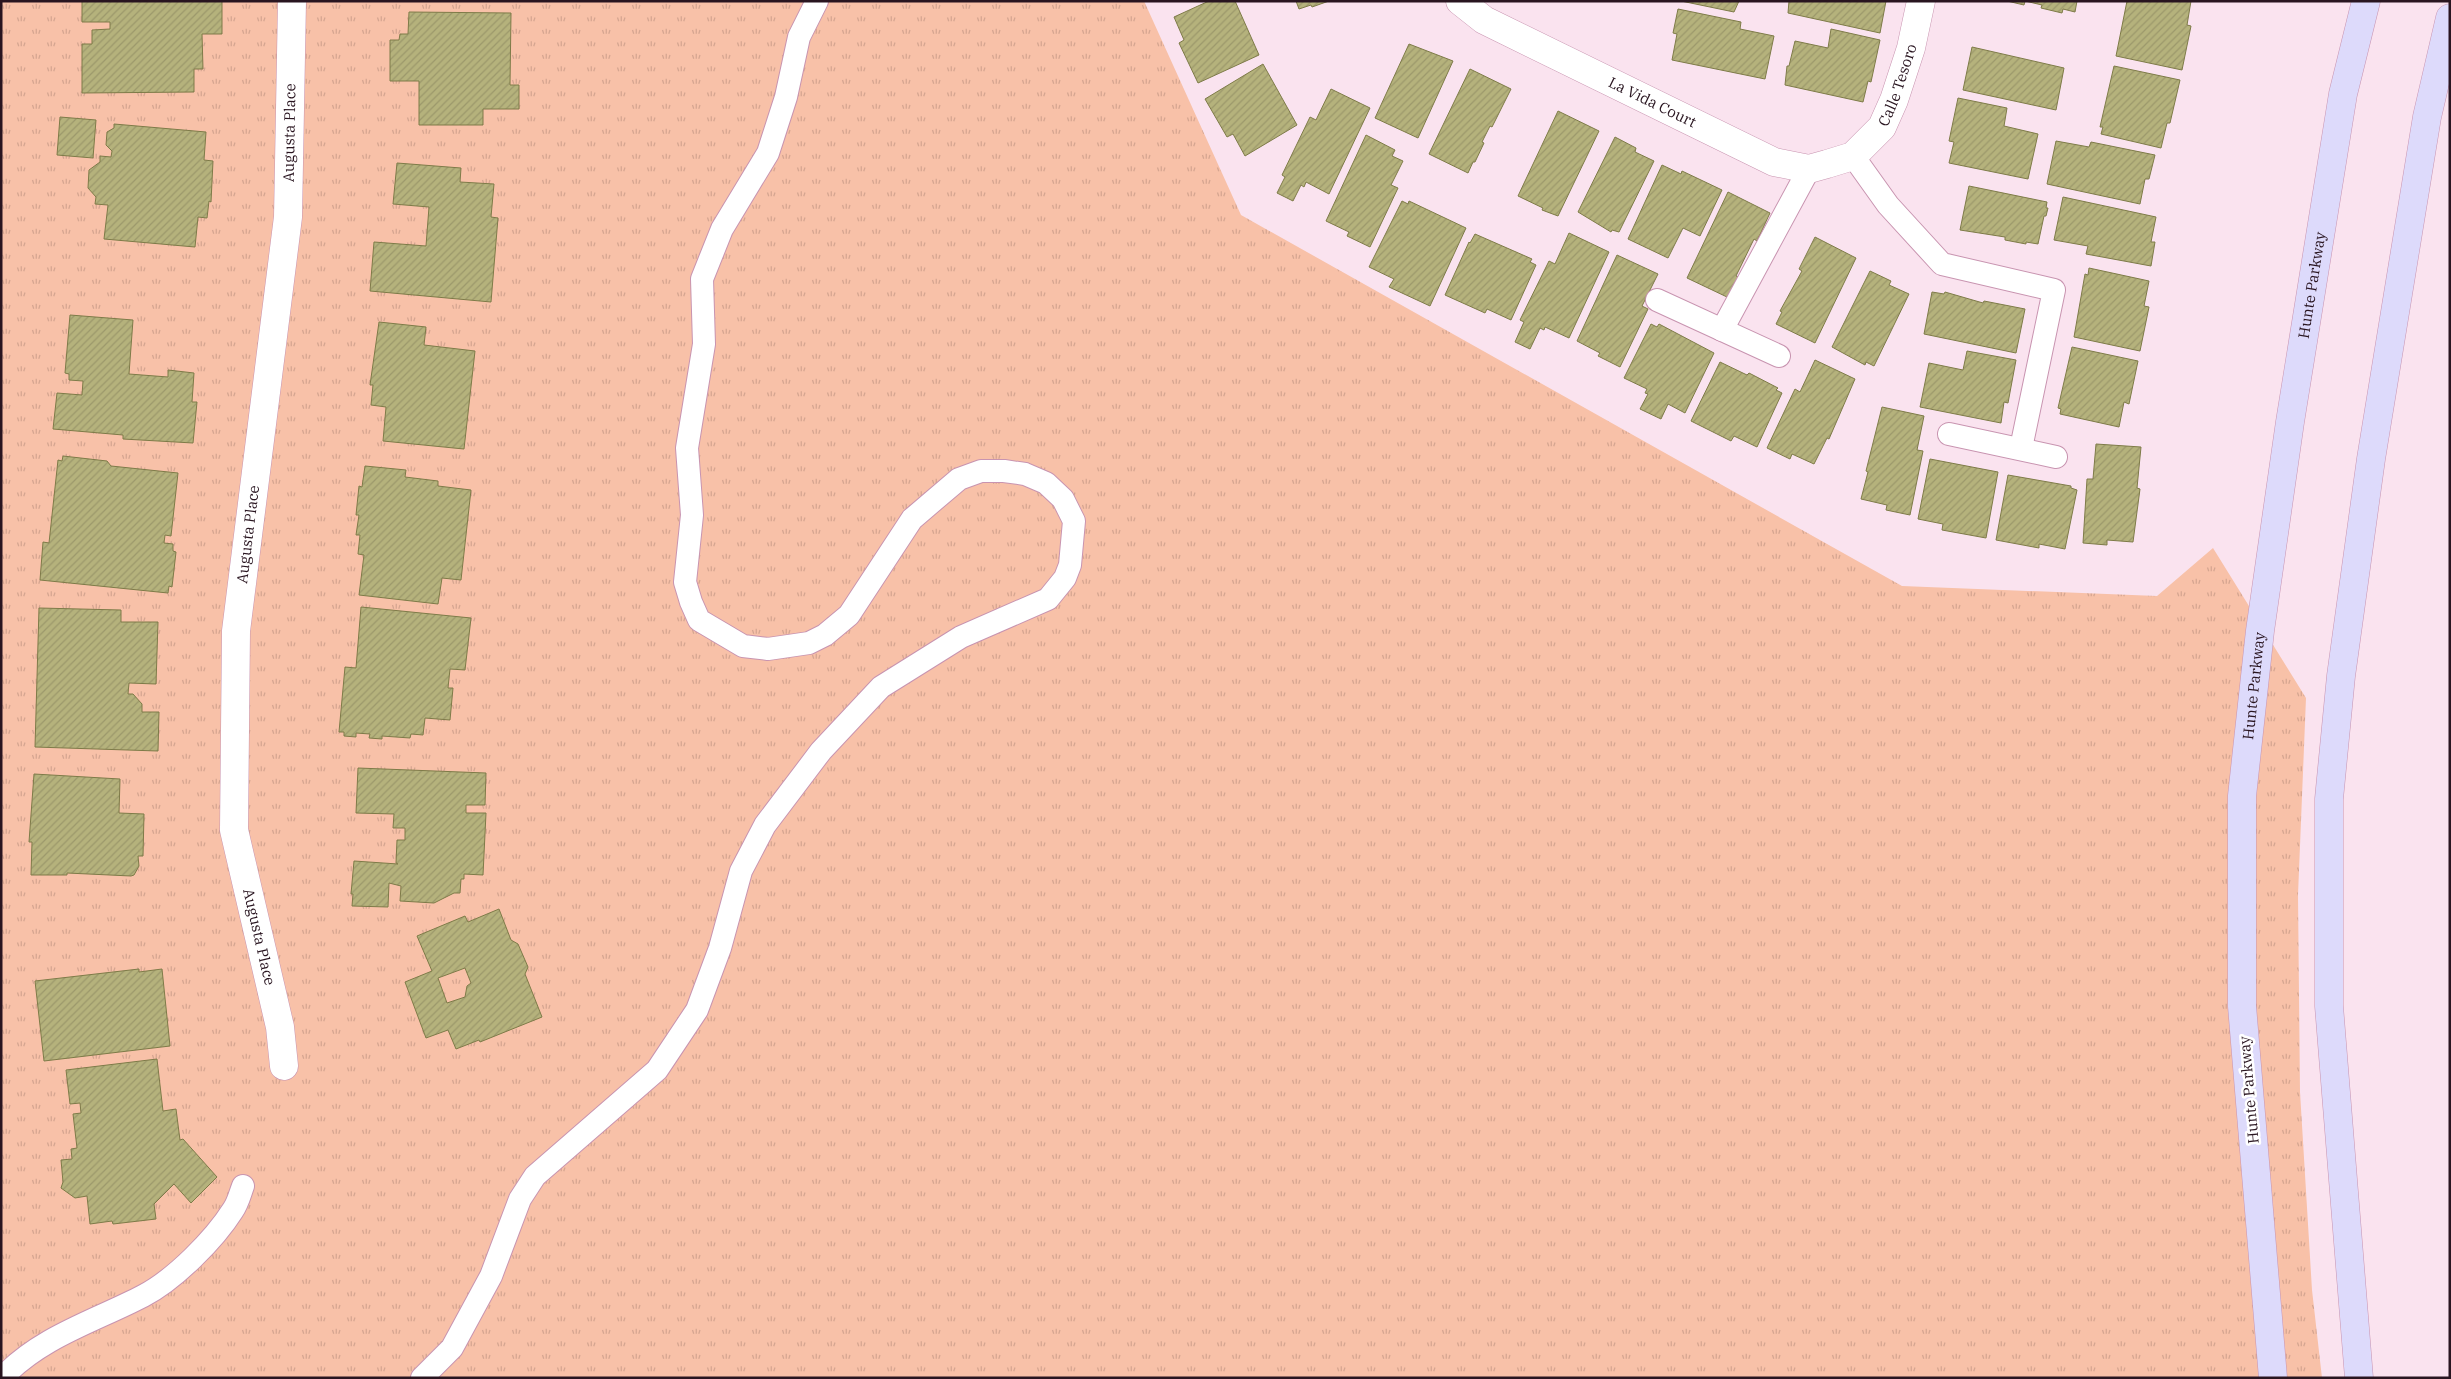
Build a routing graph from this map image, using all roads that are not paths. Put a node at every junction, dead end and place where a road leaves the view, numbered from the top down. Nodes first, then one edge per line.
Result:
1 (292, 1) edge
2 (817, 1) edge
3 (1460, 1) edge
4 (1921, 1) edge
5 (2366, 1) edge
6 (2450, 18) edge
7 (1852, 156) junction
8 (1808, 169) junction
9 (1657, 300) dead end
10 (1722, 330) junction
11 (1779, 356) dead end
12 (1949, 434) dead end
13 (2021, 448) junction
14 (2056, 457) dead end
15 (284, 1066) dead end
16 (244, 1186) dead end
17 (2, 1378) edge
18 (422, 1378) edge
19 (2273, 1378) edge
20 (2360, 1378) edge

1 - 15 street, Augusta Place
2 - 18 lane
3 - 8 street, La Vida Court
4 - 7 street, Calle Tesoro
5 - 19 main road, Hunte Parkway
6 - 20 main road
7 - 8 street, La Vida Court
7 - 13 lane
8 - 10 lane
9 - 10 lane
10 - 11 lane
12 - 13 lane
13 - 14 lane
16 - 17 lane

